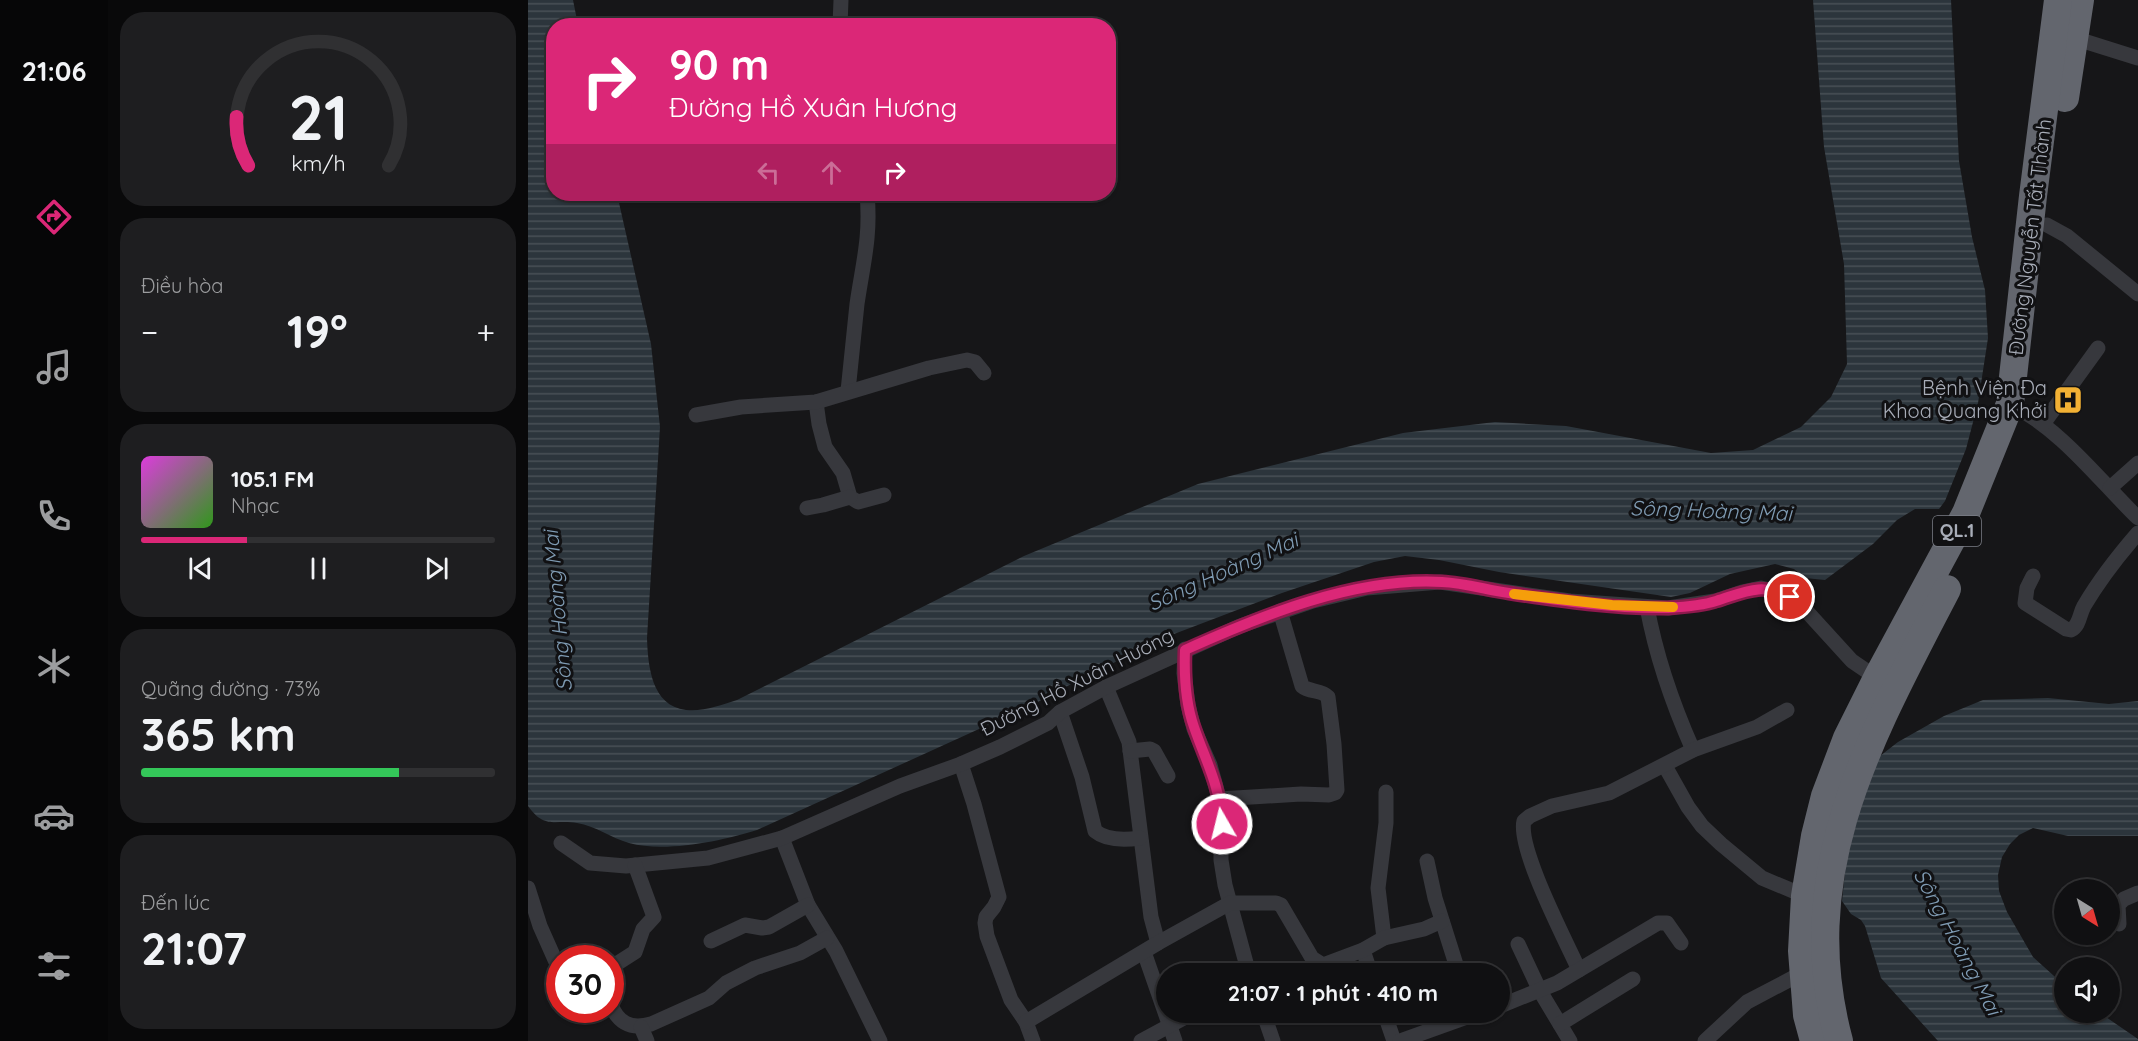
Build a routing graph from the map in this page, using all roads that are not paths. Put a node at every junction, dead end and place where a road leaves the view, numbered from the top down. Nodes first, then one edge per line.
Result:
1 (841, 0) edge
2 (2058, 0) edge
3 (2079, 0) edge
4 (840, 18) edge
5 (2074, 38) junction
6 (2138, 58) edge
7 (867, 201) edge
8 (2047, 225) junction
9 (2138, 294) edge
10 (2098, 348) dead end
11 (984, 373) dead end
12 (848, 392) junction
13 (816, 402) junction
14 (2027, 413) junction
15 (696, 415) dead end
16 (2138, 463) edge
17 (2110, 488) junction
18 (884, 495) dead end
19 (850, 497) junction
20 (807, 508) dead end
21 (2138, 518) edge
22 (2138, 533) edge
23 (2033, 576) dead end
24 (1647, 607) junction
25 (1280, 611) junction
26 (1185, 650) junction
27 (1877, 678) junction
28 (1106, 687) junction
29 (1786, 710) dead end
30 (1060, 712) junction
31 (1693, 750) junction
32 (1130, 751) junction
33 (961, 764) junction
34 (1665, 766) junction
35 (1168, 776) dead end
36 (1386, 792) dead end
37 (1219, 799) junction
38 (782, 838) junction
39 (1140, 838) junction
40 (561, 843) dead end
41 (1427, 861) dead end
42 (635, 865) junction
43 (528, 888) edge
44 (2138, 893) edge
45 (1805, 896) junction
46 (1230, 903) junction
47 (2120, 903) edge
48 (808, 905) junction
49 (1442, 921) junction
50 (827, 938) junction
51 (1384, 938) junction
52 (711, 941) dead end
53 (1158, 943) junction
54 (1681, 943) dead end
55 (1518, 944) dead end
56 (550, 945) edge
57 (1363, 950) junction
58 (1144, 952) junction
59 (624, 959) edge
60 (1246, 963) edge
61 (1367, 963) edge
62 (1455, 963) edge
63 (1579, 970) junction
64 (1804, 972) junction
65 (1633, 979) dead end
66 (1540, 991) junction
67 (1510, 1002) edge
68 (624, 1021) edge
69 (1026, 1022) junction
70 (1174, 1023) edge
71 (1267, 1023) edge
72 (1388, 1023) edge
73 (1450, 1023) edge
74 (1560, 1024) junction
75 (1170, 1025) junction
76 (644, 1034) edge
77 (880, 1041) edge
78 (1034, 1041) edge
79 (1142, 1041) edge
80 (1175, 1041) edge
81 (1273, 1041) edge
82 (1394, 1041) edge
83 (1400, 1041) edge
84 (1570, 1041) edge
85 (1705, 1041) edge
86 (1814, 1041) edge
87 (1839, 1041) edge

1 - 4 street
2 - 14 highway, Đường Nguyễn Tất Thành / QL.1
3 - 5 highway, Đường Nguyễn Tất Thành / QL.1
5 - 6 street
5 - 8 highway, Đường Nguyễn Tất Thành / QL.1
7 - 12 street
8 - 9 street
8 - 14 highway, Đường Nguyễn Tất Thành / QL.1
10 - 14 street
11 - 12 street
12 - 13 street
13 - 15 street
13 - 19 street
14 - 17 street
14 - 27 highway, Đường Nguyễn Tất Thành / QL.1
14 - 87 highway, Đường Nguyễn Tất Thành / QL.1
16 - 17 street
17 - 21 street
18 - 19 street
19 - 20 street
22 - 23 street
24 - 25 street, Đường Hồ Xuân Hương
24 - 27 street, Đường Hồ Xuân Hương
24 - 31 street
25 - 26 street, Đường Hồ Xuân Hương
25 - 37 street
26 - 28 street, Đường Hồ Xuân Hương
26 - 37 street
27 - 45 highway, Đường Nguyễn Tất Thành / QL.1
28 - 30 street, Đường Hồ Xuân Hương
28 - 32 street
29 - 31 street
30 - 33 street, Đường Hồ Xuân Hương
30 - 39 street
31 - 34 street
32 - 35 street
32 - 39 street
33 - 38 street, Đường Hồ Xuân Hương
33 - 69 street
34 - 45 street
34 - 63 street
36 - 51 street
37 - 46 street
38 - 42 street, Đường Hồ Xuân Hương
38 - 48 street
39 - 53 street
40 - 42 street, Đường Hồ Xuân Hương
41 - 49 street
42 - 59 street
43 - 56 street
44 - 47 street
45 - 64 highway, Đường Nguyễn Tất Thành / QL.1
46 - 53 street
46 - 57 street
46 - 60 street
48 - 50 street
48 - 52 street
49 - 51 street
49 - 62 street
50 - 76 street
50 - 77 street
51 - 57 street
53 - 58 street
54 - 63 street
55 - 66 street
57 - 61 street
58 - 69 street
58 - 75 street
63 - 66 street
64 - 85 street
64 - 86 highway, Đường Nguyễn Tất Thành / QL.1
65 - 74 street
66 - 67 street
66 - 74 street
68 - 76 street
69 - 78 street
70 - 75 street
71 - 81 street
72 - 82 street
73 - 83 street
74 - 84 street
75 - 79 street
75 - 80 street

